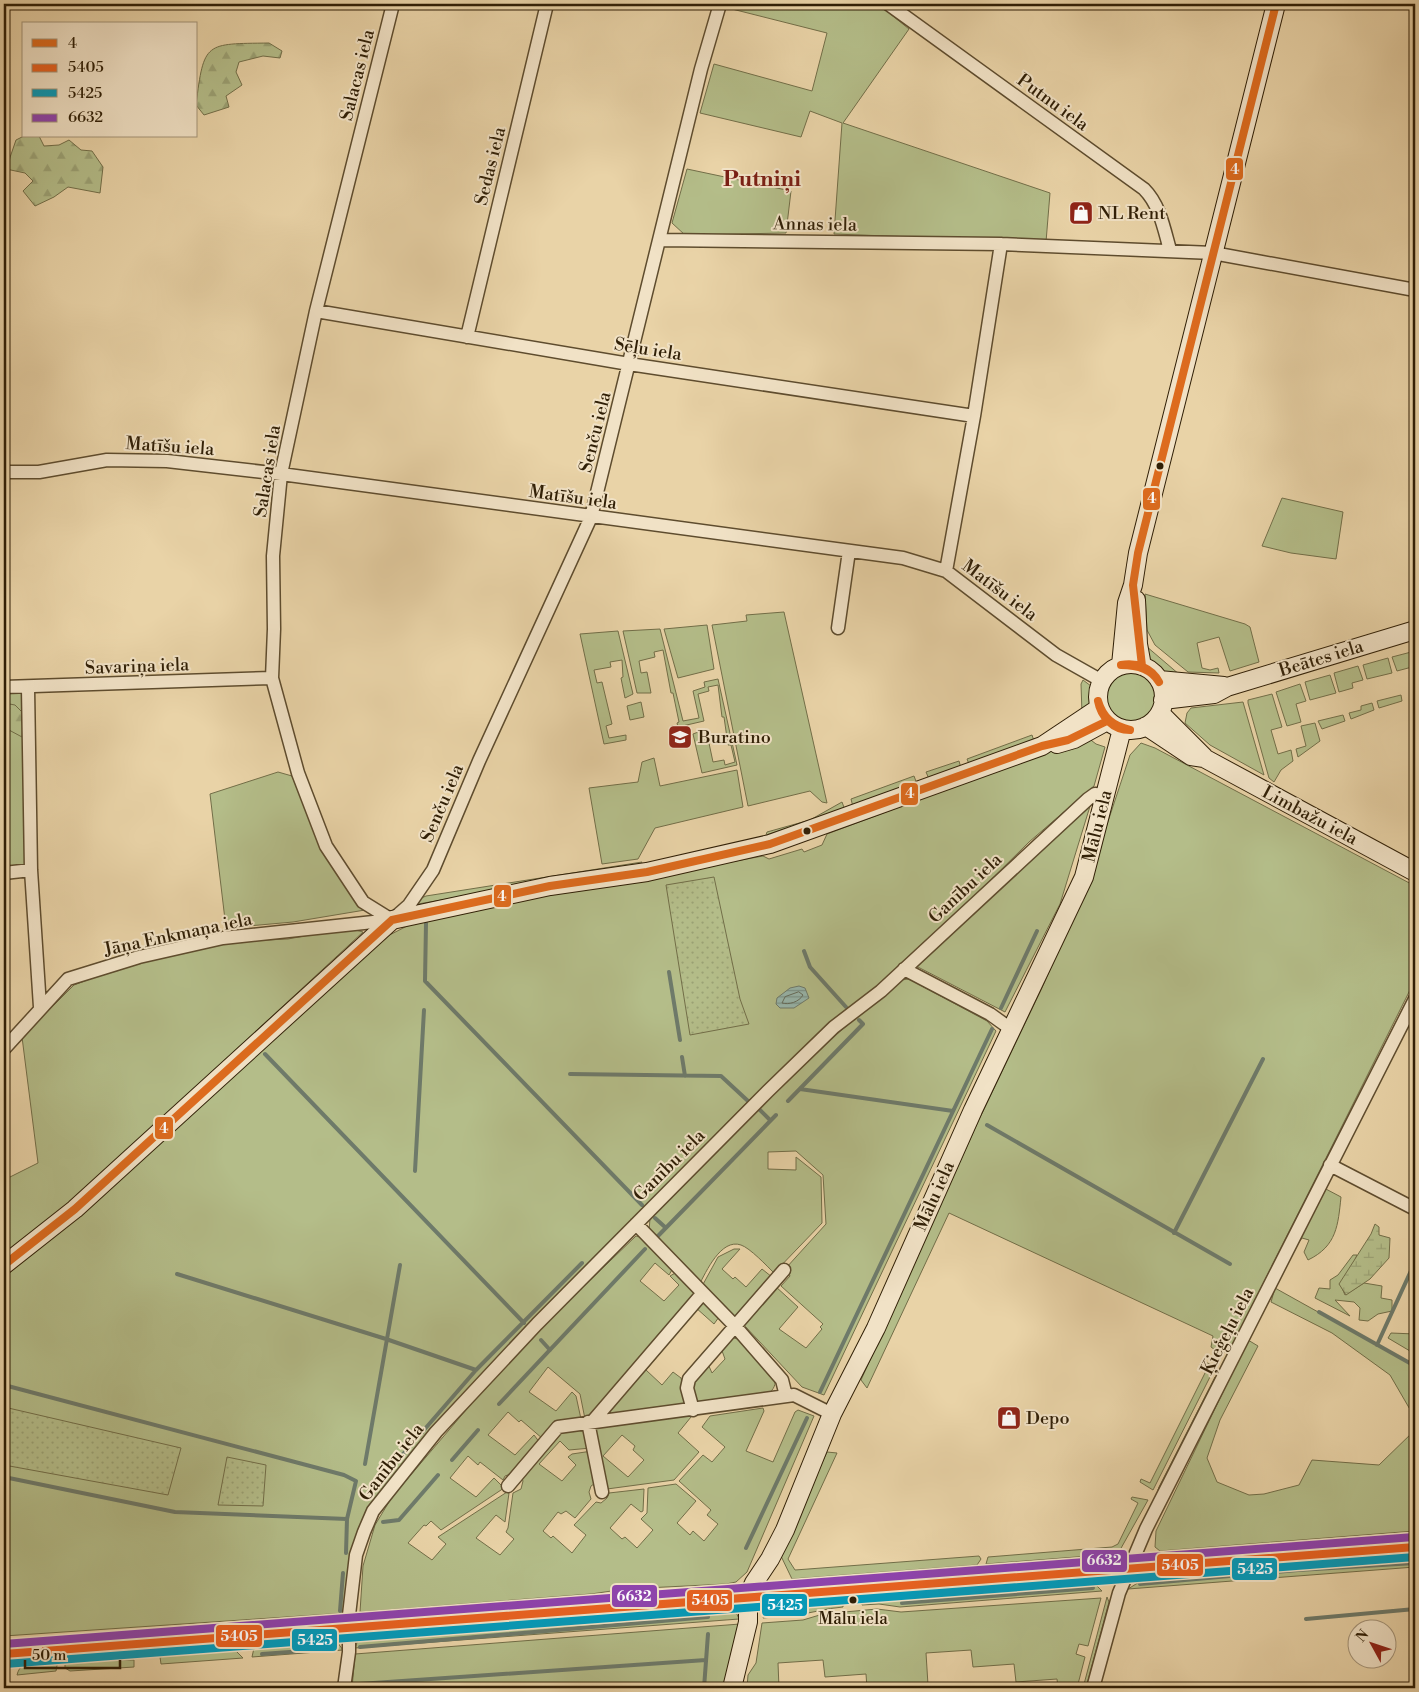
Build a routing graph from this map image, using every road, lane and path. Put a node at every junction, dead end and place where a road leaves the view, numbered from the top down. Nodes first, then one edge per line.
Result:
1 (393, 4) edge
2 (548, 4) edge
3 (720, 4) edge
4 (888, 4) edge
5 (1276, 4) edge
6 (661, 240) junction
7 (1001, 244) junction
8 (1170, 250) junction
9 (1213, 253) junction
10 (1415, 290) edge
11 (316, 311) junction
12 (468, 336) junction
13 (629, 364) junction
14 (974, 416) junction
15 (4, 472) edge
16 (281, 474) junction
17 (592, 517) junction
18 (849, 551) junction
19 (946, 571) junction
20 (1133, 585) junction
21 (838, 628) dead end
22 (1415, 630) edge
23 (1122, 666) junction
24 (1142, 666) junction
25 (272, 678) junction
26 (1158, 680) junction
27 (1102, 681) junction
28 (1227, 687) junction
29 (4, 688) edge
30 (28, 688) junction
31 (1162, 706) junction
32 (1110, 719) junction
33 (1146, 726) junction
34 (1204, 758) junction
35 (1105, 795) junction
36 (31, 870) junction
37 (1415, 872) edge
38 (4, 873) edge
39 (392, 920) junction
40 (904, 969) junction
41 (1415, 999) edge
42 (40, 1007) junction
43 (1012, 1029) junction
44 (4, 1049) edge
45 (1330, 1165) junction
46 (1415, 1209) edge
47 (636, 1224) junction
48 (4, 1266) edge
49 (784, 1270) dead end
50 (702, 1294) junction
51 (735, 1326) junction
52 (786, 1396) junction
53 (694, 1410) junction
54 (832, 1414) junction
55 (590, 1422) junction
56 (508, 1486) dead end
57 (602, 1492) dead end
58 (1415, 1547) edge
59 (1128, 1569) junction
60 (748, 1597) junction
61 (350, 1627) junction
62 (4, 1654) edge
63 (344, 1688) edge
64 (732, 1688) edge
65 (1093, 1688) edge

1 - 11 street, Salacas iela
2 - 12 street, Sedas iela
3 - 6 street, Senču iela
4 - 8 street, Putnu iela
5 - 9 main road
6 - 7 street, Annas iela
6 - 13 street, Senču iela
7 - 8 street, Annas iela
7 - 14 street
8 - 9 street, Annas iela
9 - 10 street, Annas iela
9 - 20 main road
11 - 12 street, Sēļu iela
11 - 16 street, Salacas iela
12 - 13 street, Sēļu iela
13 - 14 street, Sēļu iela
13 - 17 street, Senču iela
14 - 19 street
15 - 16 street, Matīšu iela
16 - 17 street, Matīšu iela
16 - 25 street, Salacas iela
17 - 18 street, Matīšu iela
17 - 39 street, Senču iela
18 - 19 street, Matīšu iela
18 - 21 street
19 - 27 street, Matīšu iela
20 - 23 main road
20 - 24 main road
22 - 28 main road, Beātes iela
23 - 24 main road
23 - 27 main road
24 - 26 main road
25 - 30 street, Savariņa iela
25 - 39 street, Salacas iela
26 - 28 main road, Beātes iela
26 - 31 main road
27 - 32 main road
28 - 31 main road, Beātes iela
29 - 30 street, Savariņa iela
30 - 36 street
31 - 33 main road
31 - 34 main road, Limbažu iela
32 - 33 main road
32 - 35 main road, Mālu iela
32 - 39 main road
33 - 34 main road, Limbažu iela
34 - 37 main road, Limbažu iela
35 - 40 street, Ganību iela
35 - 43 main road, Mālu iela
36 - 38 street
36 - 42 street
39 - 42 street, Jāņa Enkmaņa iela
39 - 48 main road
40 - 43 street
40 - 47 street, Ganību iela
41 - 45 street, Ķieģeļu iela
42 - 44 street, Jāņa Enkmaņa iela
43 - 54 main road, Mālu iela
45 - 46 street
45 - 59 street, Ķieģeļu iela
47 - 50 street
47 - 61 street, Ganību iela
49 - 51 street
50 - 51 street
50 - 55 street
51 - 52 street
51 - 53 street
52 - 53 street
52 - 54 street
53 - 55 street
54 - 60 main road, Mālu iela
55 - 56 street
55 - 57 street
58 - 59 main road
59 - 60 main road
59 - 65 street, Ķieģeļu iela
60 - 61 main road
60 - 64 main road, Mālu iela
61 - 62 main road
61 - 63 street

